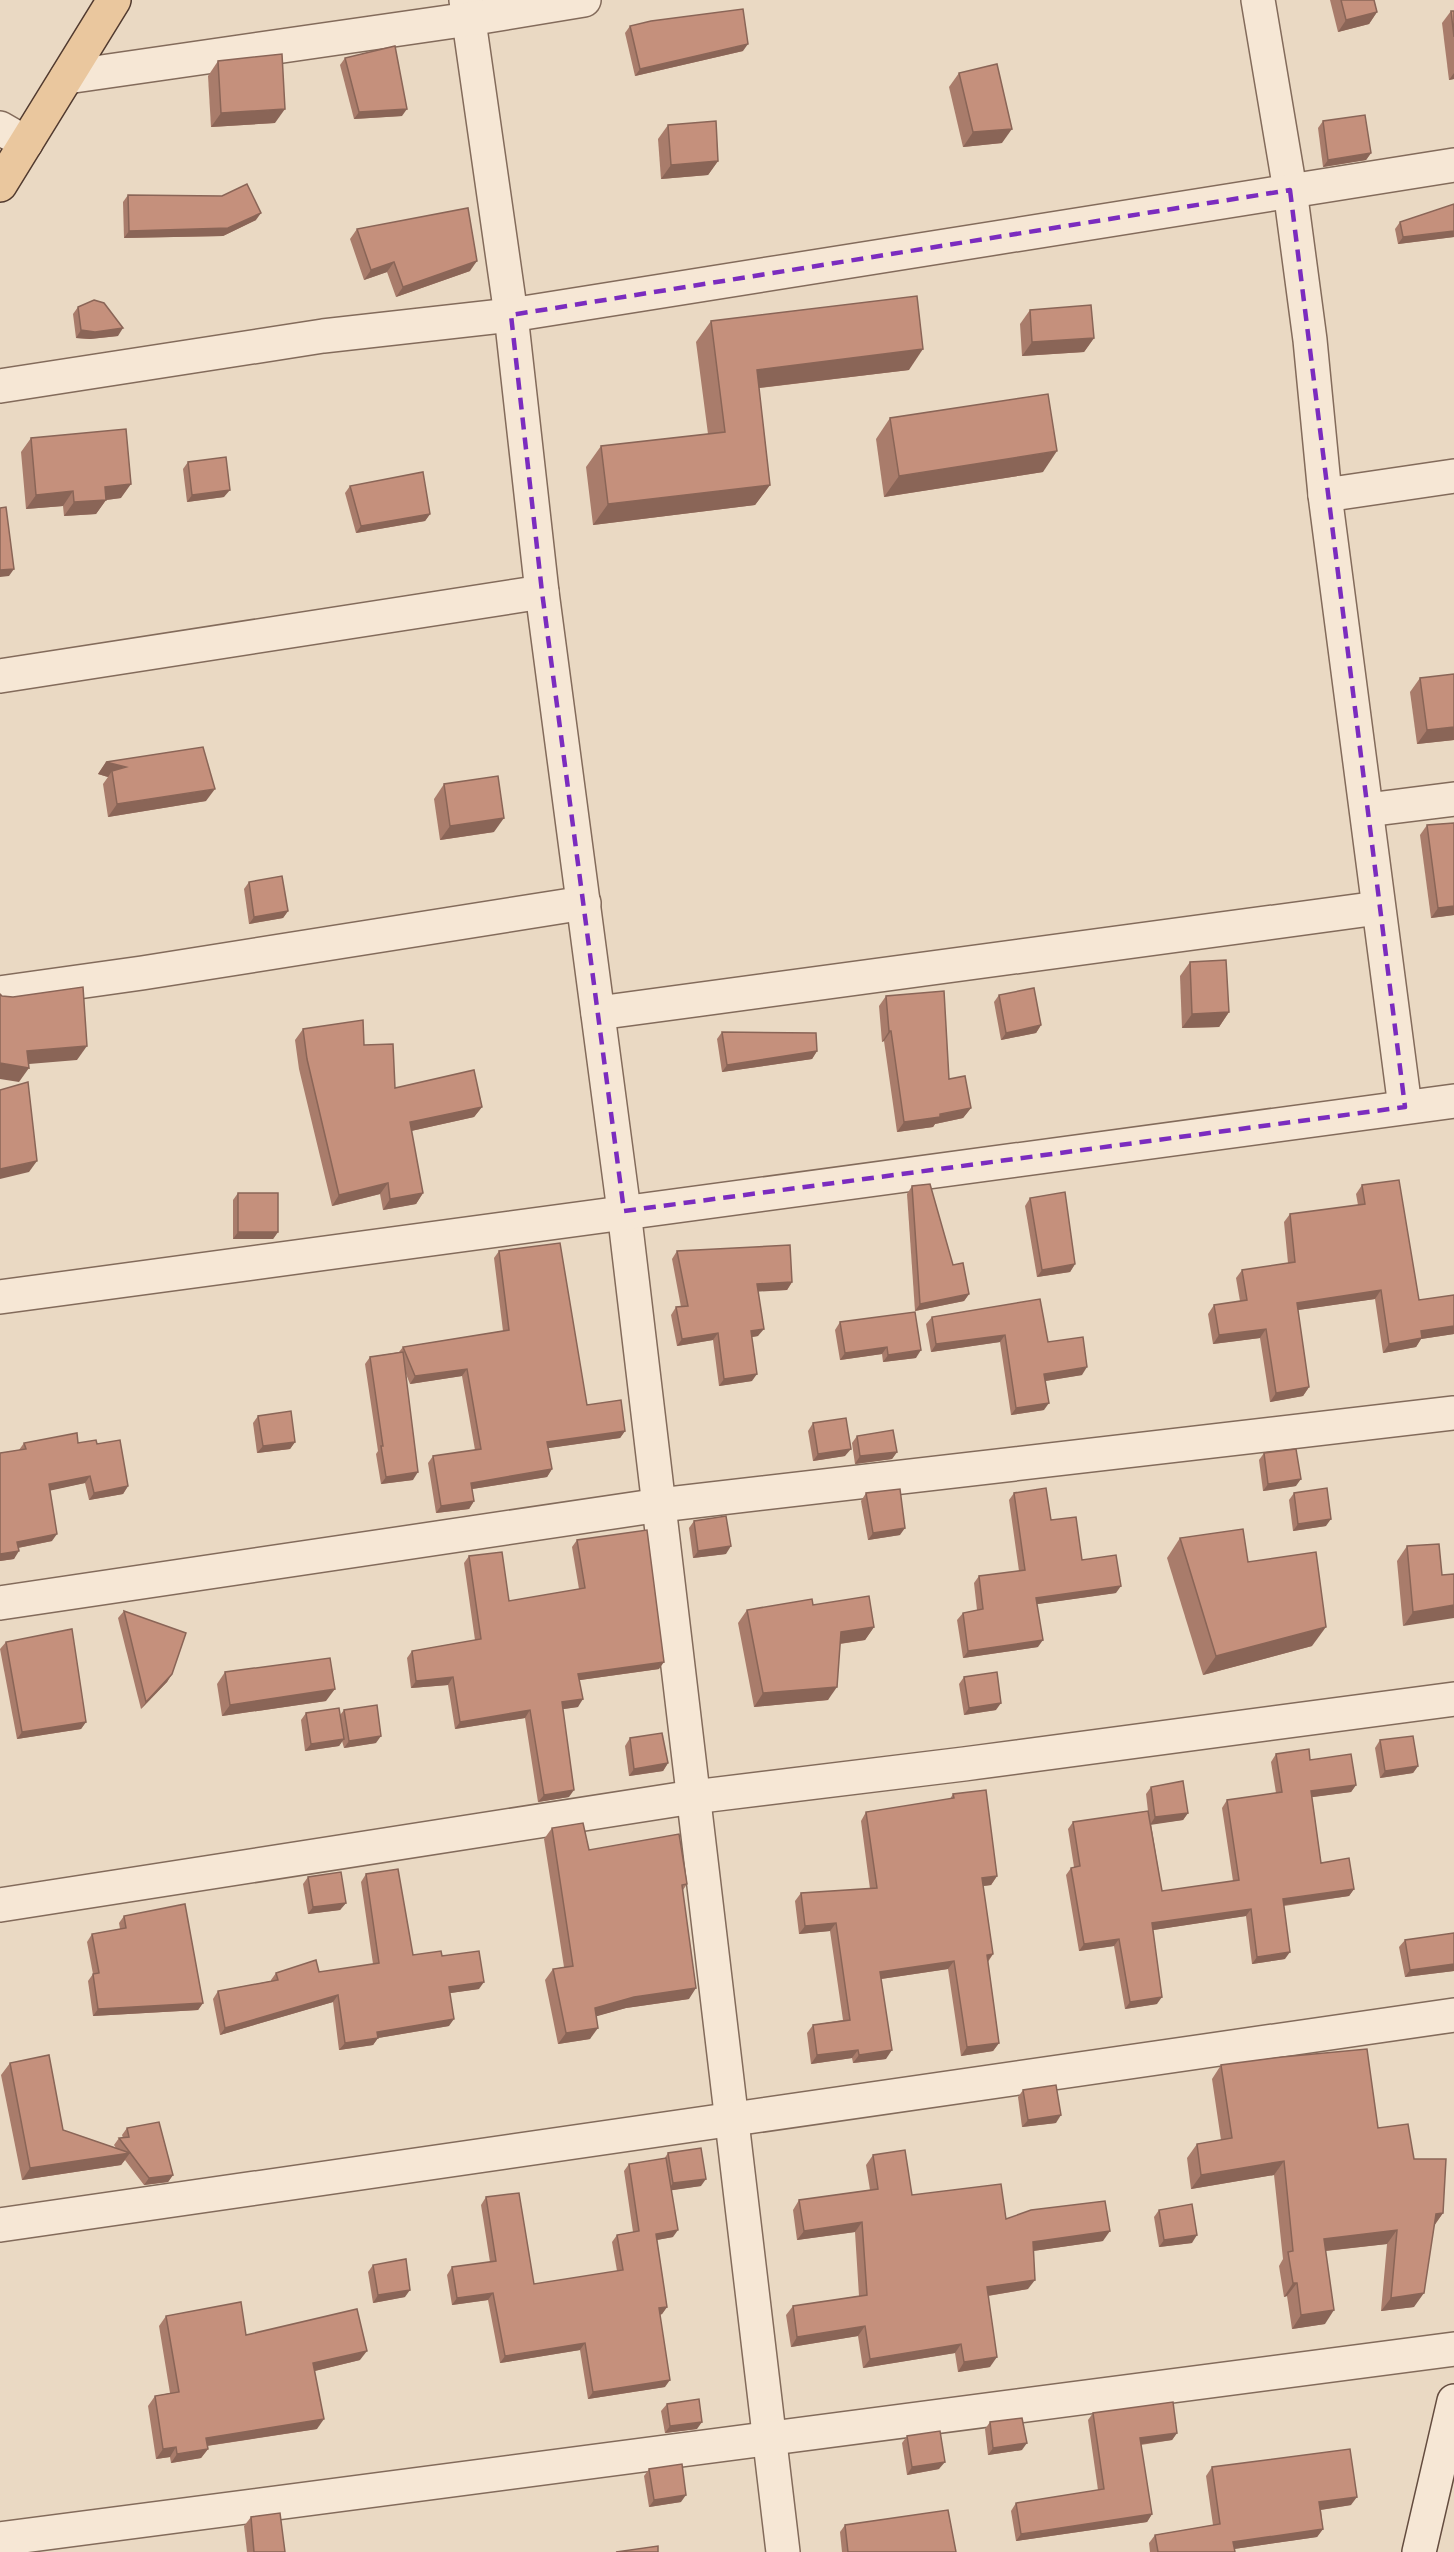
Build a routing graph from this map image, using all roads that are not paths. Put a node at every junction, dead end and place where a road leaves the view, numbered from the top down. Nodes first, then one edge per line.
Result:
1 (114, 0) edge
2 (584, 0) edge
3 (1258, 0) edge
4 (468, 10) edge
5 (67, 77) junction
6 (13, 136) edge
7 (1454, 165) edge
8 (0, 185) edge
9 (1290, 190) junction
10 (512, 315) junction
11 (0, 386) edge
12 (1454, 476) edge
13 (1325, 495) junction
14 (542, 592) junction
15 (0, 676) edge
16 (1454, 799) edge
17 (1367, 810) junction
18 (584, 903) junction
19 (1378, 908) junction
20 (0, 993) edge
21 (598, 1013) junction
22 (1454, 1101) edge
23 (1405, 1107) junction
24 (624, 1211) junction
25 (0, 1297) edge
26 (1454, 1413) edge
27 (660, 1505) junction
28 (0, 1603) edge
29 (1454, 1699) edge
30 (693, 1797) junction
31 (0, 1905) edge
32 (1454, 2015) edge
33 (730, 2119) junction
34 (0, 2225) edge
35 (1454, 2349) edge
36 (1454, 2401) edge
37 (768, 2439) junction
38 (0, 2539) edge
39 (783, 2552) edge
40 (1419, 2552) edge

1 - 5 main road
2 - 4 street
3 - 9 street
4 - 5 street
4 - 10 street
5 - 6 main road
6 - 8 main road
7 - 9 street
9 - 10 street
9 - 13 street
10 - 11 street
10 - 14 street
12 - 13 street
13 - 17 street
14 - 15 street
14 - 18 street
16 - 17 street
17 - 19 street
18 - 20 street
18 - 21 street
19 - 21 street
19 - 23 street
21 - 24 street
22 - 23 street
23 - 24 street
24 - 25 street
24 - 27 street
26 - 27 street
27 - 28 street
27 - 30 street
29 - 30 street
30 - 31 street
30 - 33 street
32 - 33 street
33 - 34 street
33 - 37 street
35 - 37 street
36 - 40 street
37 - 38 street
37 - 39 street

